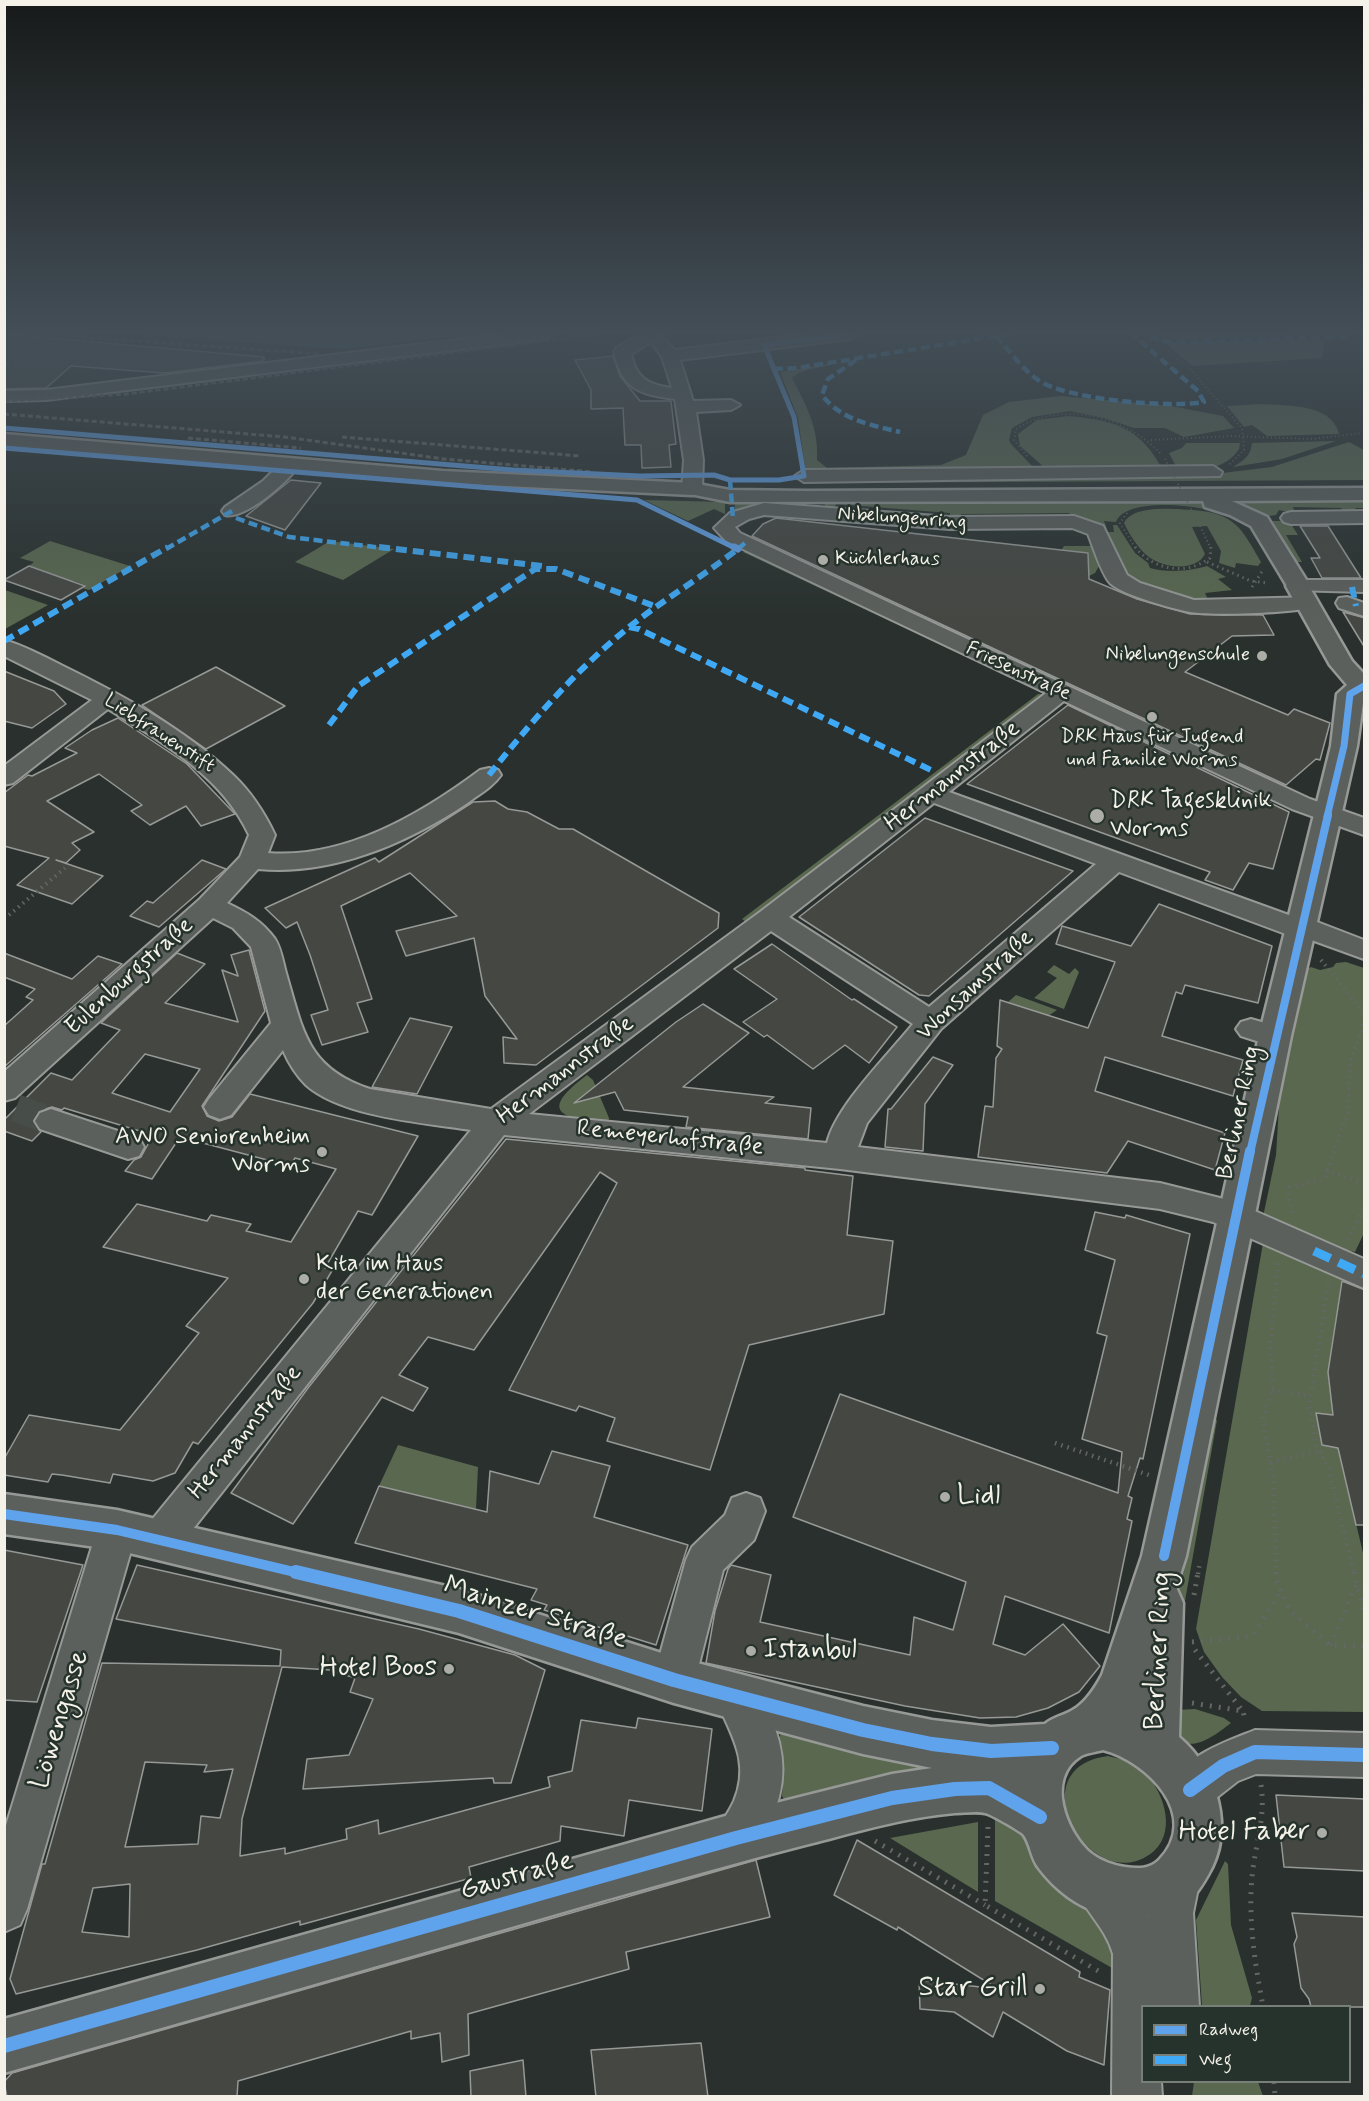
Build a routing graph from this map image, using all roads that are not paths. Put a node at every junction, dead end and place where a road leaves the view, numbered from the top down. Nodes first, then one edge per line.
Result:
1 (688, 432) edge
2 (4, 440) edge
3 (291, 464) junction
4 (1213, 472) road end
5 (804, 476) dead end
6 (1365, 485) edge
7 (686, 489) junction
8 (1365, 494) edge
9 (1135, 504) junction
10 (232, 511) dead end
11 (1365, 517) edge
12 (1291, 518) dead end
13 (733, 519) joint
14 (1365, 586) edge
15 (1302, 594) junction
16 (4, 647) edge
17 (1363, 686) edge
18 (1060, 692) junction
19 (107, 699) junction
20 (489, 775) dead end
21 (4, 778) edge
22 (932, 794) junction
23 (1328, 815) junction
24 (1365, 827) edge
25 (252, 860) junction
26 (1114, 862) junction
27 (210, 905) junction
28 (770, 918) junction
29 (1302, 928) junction
30 (1365, 950) edge
31 (931, 1022) junction
32 (286, 1025) junction
33 (8, 1101) edge
34 (220, 1107) dead end
35 (51, 1121) tunnel mouth
36 (496, 1122) junction
37 (128, 1147) dead end
38 (840, 1157) junction
39 (1238, 1217) junction
40 (1319, 1249) edge
41 (746, 1511) dead end
42 (4, 1514) edge
43 (117, 1530) junction
44 (160, 1540) junction
45 (1164, 1556) junction
46 (674, 1680) junction
47 (737, 1699) junction
48 (1071, 1737) junction
49 (1155, 1746) junction
50 (1365, 1755) edge
51 (1190, 1790) junction
52 (1040, 1817) junction
53 (736, 1838) junction
54 (1177, 1878) junction
55 (1098, 1887) junction
56 (4, 1909) edge
57 (1156, 2000) edge
58 (1141, 2024) edge
59 (4, 2046) edge
60 (1157, 2083) edge
61 (1137, 2097) edge
62 (1151, 2097) edge

1 - 7 street
2 - 3 main road
3 - 7 main road
3 - 10 street
4 - 5 street
6 - 7 main road
7 - 9 main road
8 - 9 main road
9 - 15 main road, Berliner Ring
11 - 12 street
13 - 15 street, Nibelungenring
13 - 18 street, Friesenstraße
14 - 15 street
15 - 17 main road, Berliner Ring
16 - 19 street, Liebfrauenstift
17 - 23 main road, Berliner Ring
18 - 22 street, Hermannstraße
18 - 23 street, Friesenstraße
19 - 21 street
19 - 25 street, Liebfrauenstift
20 - 25 street
22 - 26 street
22 - 28 street, Hermannstraße
23 - 24 street, Friesenstraße
23 - 29 main road, Berliner Ring
25 - 27 street, Eulenburgstraße
26 - 29 street
26 - 31 street, Wonsamstraße
27 - 32 street, Remeyerhofstraße
27 - 33 street, Eulenburgstraße
28 - 31 street
28 - 36 street, Hermannstraße
29 - 30 street
29 - 39 main road, Berliner Ring
31 - 38 street, Wonsamstraße
32 - 34 street
32 - 36 street, Remeyerhofstraße
35 - 37 street
36 - 38 street, Remeyerhofstraße
36 - 44 street, Hermannstraße
38 - 39 street, Remeyerhofstraße
39 - 40 street, Remeyerhofstraße
39 - 45 main road, Berliner Ring
41 - 46 street
42 - 43 main road, Mainzer Straße
43 - 44 main road, Mainzer Straße
43 - 56 street, Löwengasse
44 - 46 main road, Mainzer Straße
45 - 48 main road, Berliner Ring
45 - 49 main road, Berliner Ring
46 - 47 main road, Mainzer Straße
47 - 48 main road, Mainzer Straße
47 - 53 street
48 - 49 main road
48 - 52 main road
49 - 51 main road
50 - 51 street
51 - 54 main road
52 - 53 main road, Gaustraße
52 - 55 main road
53 - 59 main road, Gaustraße
54 - 55 main road
54 - 57 street
55 - 57 street
58 - 61 street
60 - 62 street

